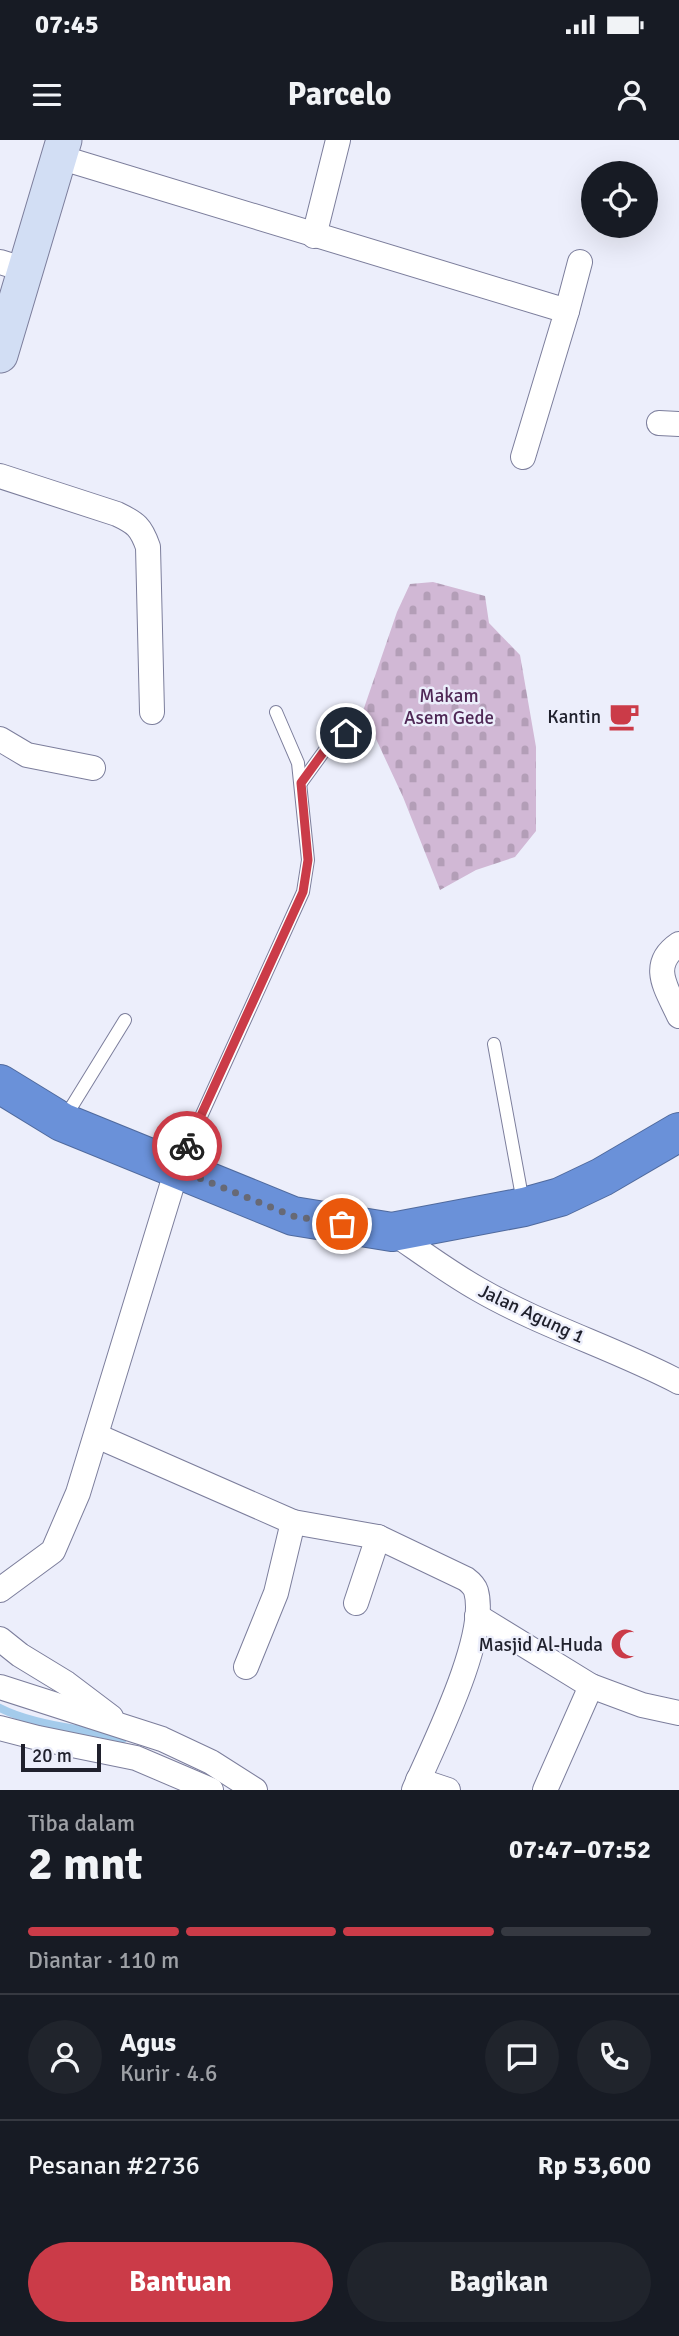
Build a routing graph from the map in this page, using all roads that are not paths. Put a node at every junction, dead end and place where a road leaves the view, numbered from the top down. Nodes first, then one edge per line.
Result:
1 (338, 140) edge
2 (61, 148) edge
3 (314, 236) junction
4 (580, 262) dead end
5 (13, 266) edge
6 (567, 311) junction
7 (0, 355) edge
8 (523, 457) dead end
9 (0, 476) edge
10 (152, 712) dead end
11 (276, 712) dead end
12 (361, 722) dead end
13 (0, 739) edge
14 (93, 768) dead end
15 (301, 783) junction
16 (679, 944) edge
17 (679, 1016) edge
18 (125, 1020) dead end
19 (494, 1044) dead end
20 (0, 1084) edge
21 (62, 1122) junction
22 (679, 1132) edge
23 (177, 1169) junction
24 (542, 1202) junction
25 (392, 1232) junction
26 (679, 1382) edge
27 (97, 1436) junction
28 (293, 1522) junction
29 (379, 1537) junction
30 (0, 1590) edge
31 (356, 1603) dead end
32 (477, 1616) junction
33 (0, 1639) edge
34 (246, 1667) dead end
35 (591, 1686) junction
36 (0, 1687) edge
37 (679, 1713) edge
38 (0, 1728) edge
39 (136, 1741) junction
40 (416, 1785) edge
41 (211, 1790) edge
42 (255, 1790) edge
43 (448, 1790) edge
44 (545, 1790) edge

1 - 3 street
2 - 3 street
2 - 5 street
3 - 6 street
4 - 6 street
5 - 7 street
6 - 8 street
9 - 10 street
11 - 15 lane
12 - 15 lane
13 - 14 street
15 - 23 lane
16 - 17 street
18 - 21 lane
19 - 24 lane
20 - 21 highway
21 - 23 highway
22 - 24 highway
23 - 25 highway
23 - 27 street
24 - 25 highway
25 - 26 street, Jalan Agung 1
27 - 28 street
27 - 30 street
28 - 29 street
28 - 34 street
29 - 31 street
29 - 32 street
32 - 35 street
32 - 40 street
33 - 39 street
35 - 37 street
35 - 44 street
36 - 39 street
38 - 39 street
39 - 41 street
39 - 42 street
40 - 43 street

